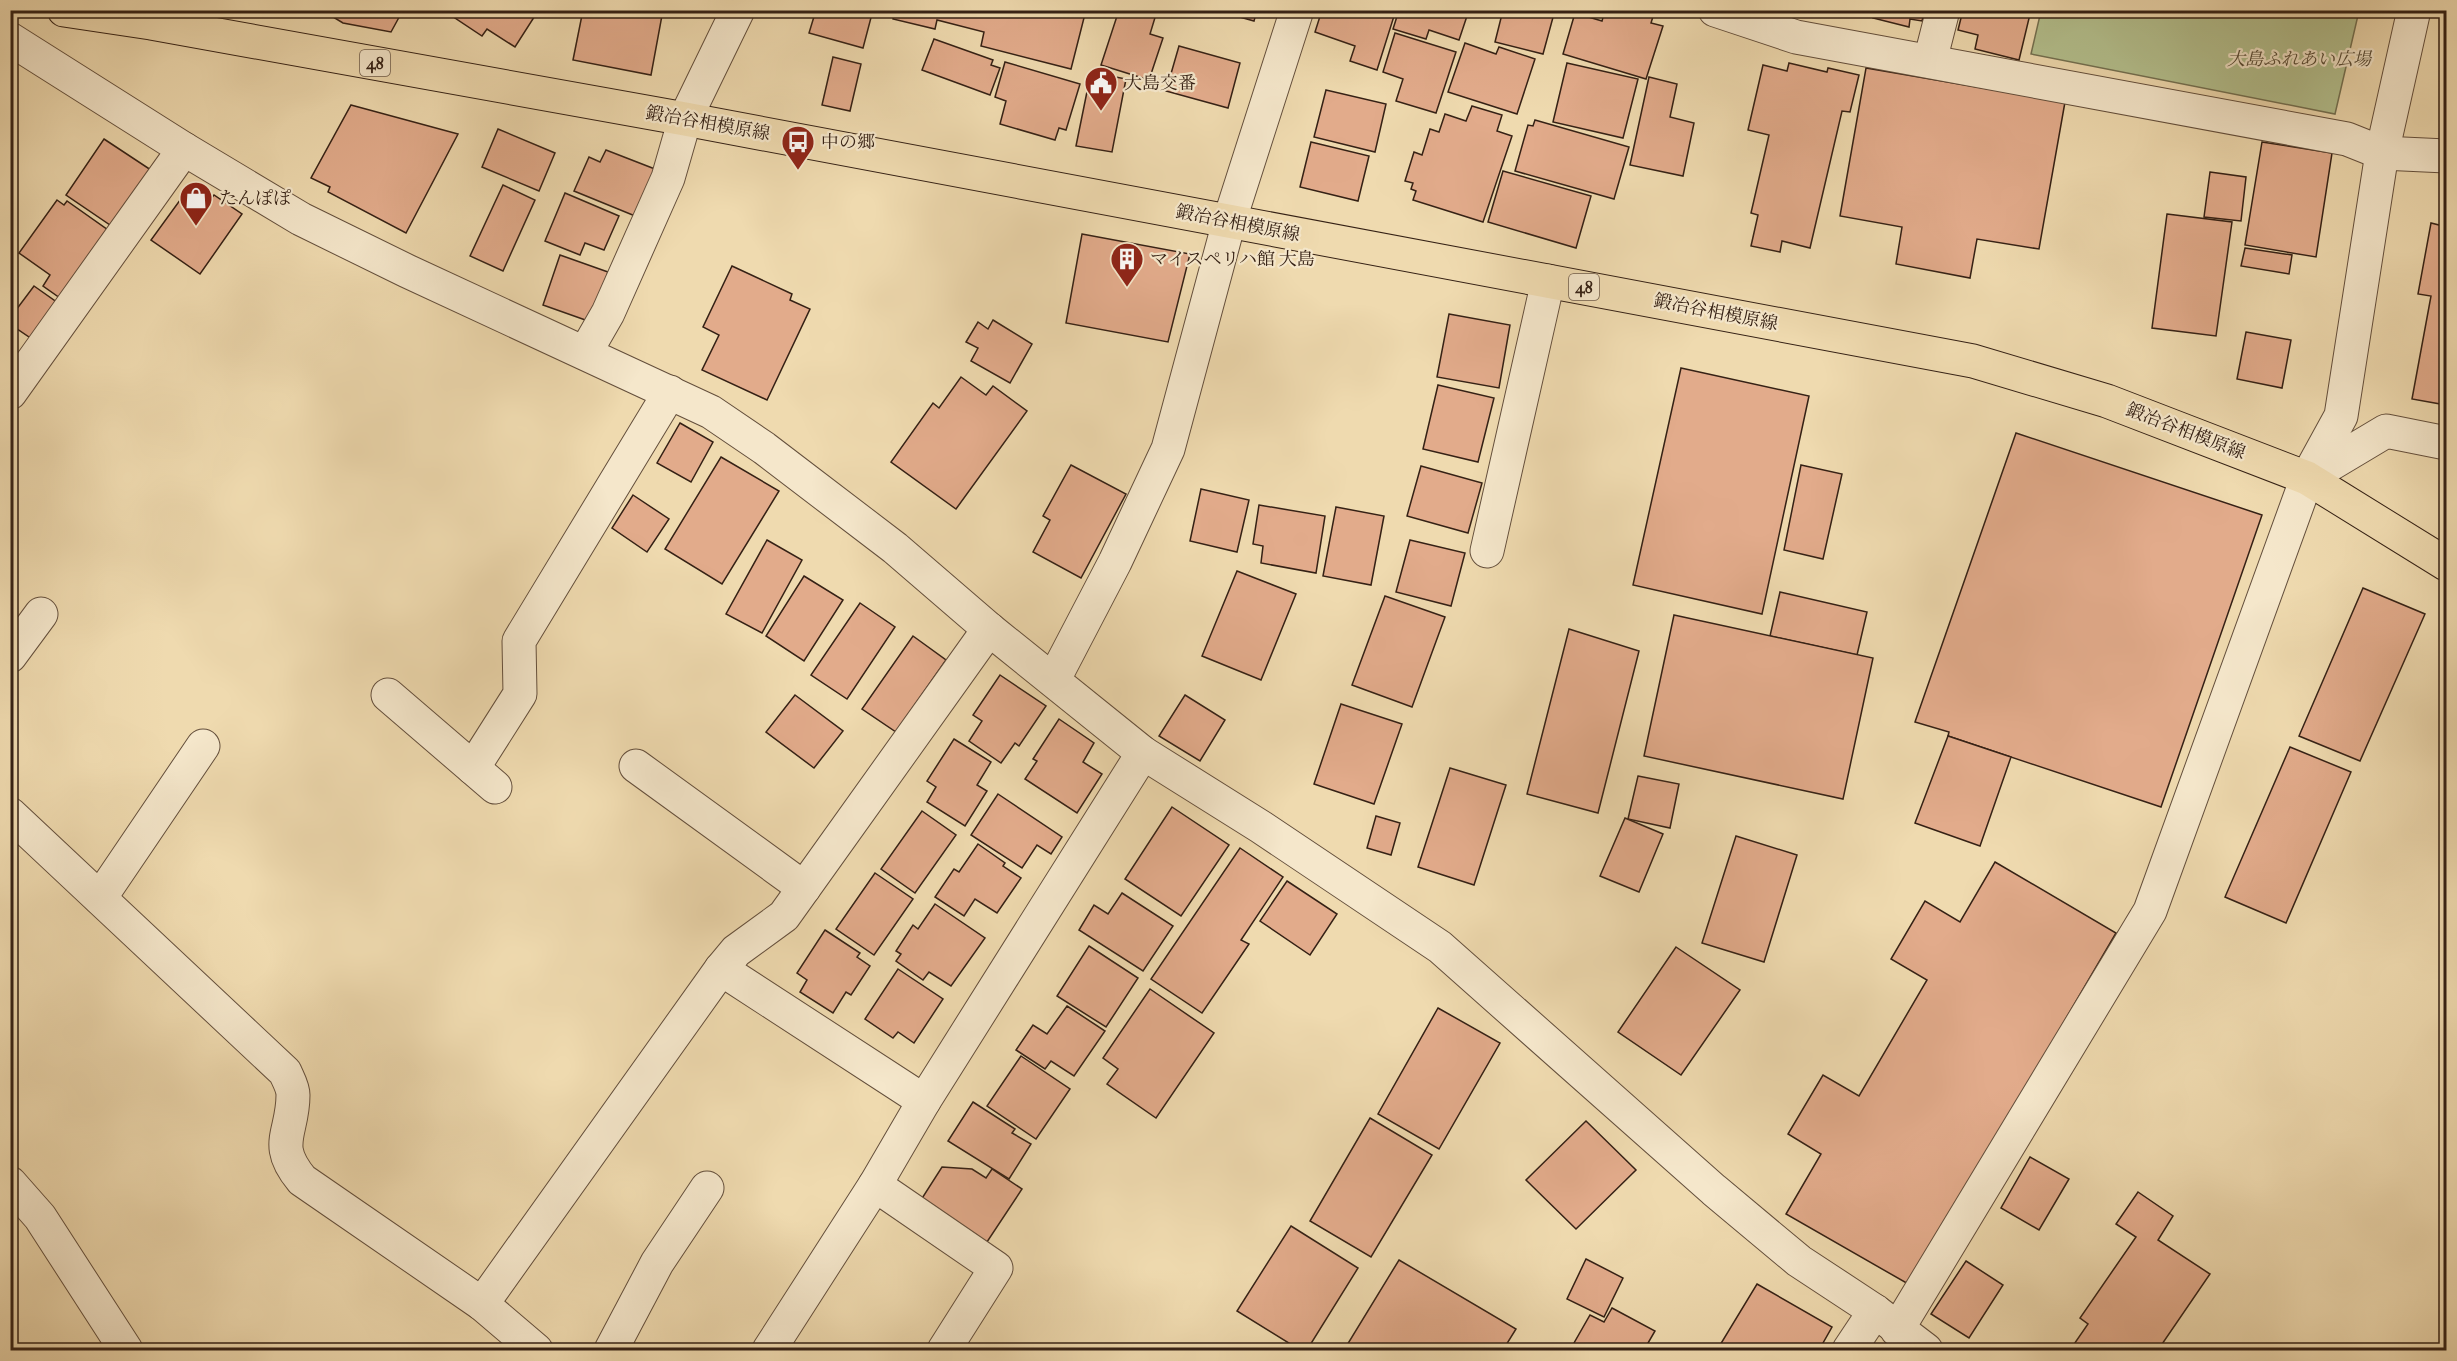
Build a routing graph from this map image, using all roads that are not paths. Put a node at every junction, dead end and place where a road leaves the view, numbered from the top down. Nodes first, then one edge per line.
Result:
1 (64, 10) edge
2 (738, 10) edge
3 (1297, 10) edge
4 (1715, 10) edge
5 (1943, 10) edge
6 (2414, 10) edge
7 (10, 39) edge
8 (1930, 61) junction
9 (685, 119) junction
10 (184, 149) junction
11 (2382, 153) junction
12 (2446, 156) edge
13 (1229, 222) junction
14 (1548, 281) junction
15 (585, 353) junction
16 (670, 392) junction
17 (10, 393) edge
18 (2446, 443) edge
19 (2307, 478) junction
20 (1487, 550) dead end
21 (2446, 564) edge
22 (41, 614) dead end
23 (989, 629) junction
24 (10, 656) edge
25 (1054, 679) junction
26 (388, 695) dead end
27 (203, 746) dead end
28 (1143, 753) junction
29 (636, 766) dead end
30 (10, 814) edge
31 (804, 888) junction
32 (100, 898) junction
33 (721, 969) junction
34 (924, 1101) junction
35 (10, 1183) edge
36 (875, 1185) junction
37 (707, 1188) dead end
38 (482, 1304) junction
39 (1886, 1320) junction
40 (126, 1350) edge
41 (536, 1350) edge
42 (611, 1350) edge
43 (769, 1350) edge
44 (944, 1350) edge
45 (1849, 1350) edge
46 (1926, 1350) edge

1 - 9 main road, 鍛冶谷相模原線 / 48
2 - 9 street
3 - 13 street
4 - 8 street
5 - 8 street
6 - 11 street
7 - 10 street
8 - 11 street
9 - 13 main road, 鍛冶谷相模原線 / 48
9 - 15 street
10 - 15 street
10 - 17 street
11 - 12 street
11 - 19 street
13 - 14 main road, 鍛冶谷相模原線 / 48
13 - 25 street
14 - 19 main road, 鍛冶谷相模原線 / 48
14 - 20 street
15 - 16 street
16 - 23 street
16 - 26 street
18 - 19 street
19 - 21 main road, 鍛冶谷相模原線 / 48
19 - 39 street
22 - 24 street
23 - 25 street
23 - 31 street
25 - 28 street
27 - 32 street
28 - 34 street
28 - 39 street
29 - 31 street
30 - 32 street
31 - 33 street
32 - 38 street
33 - 34 street
33 - 38 street
34 - 36 street
35 - 40 street
36 - 43 street
36 - 44 street
37 - 42 street
38 - 41 street
39 - 45 street
39 - 46 street

